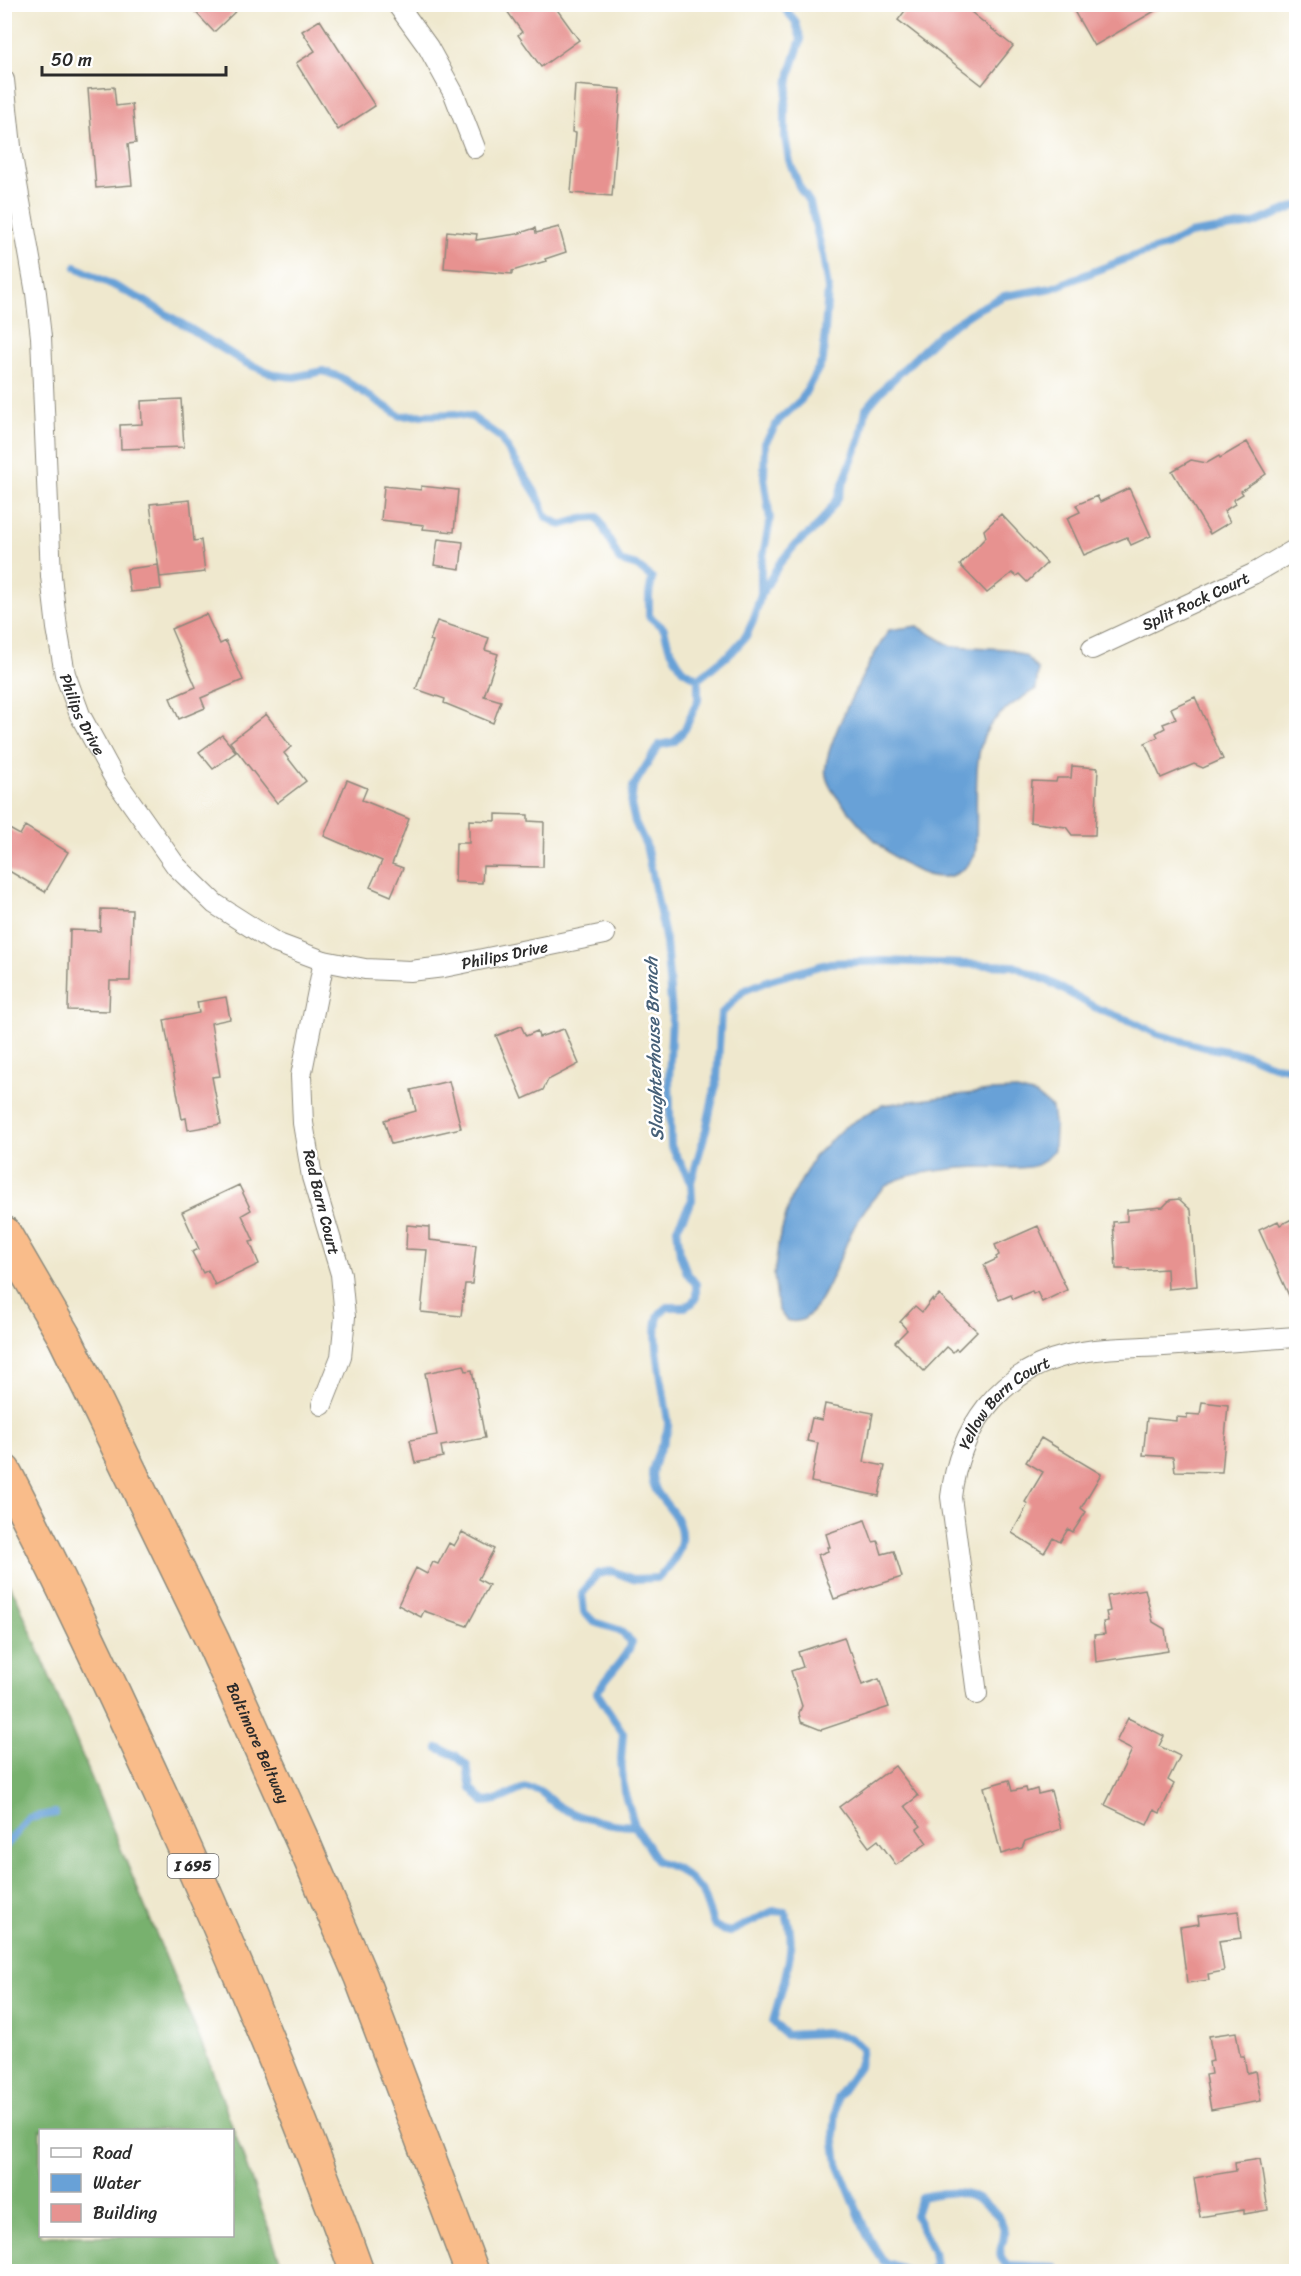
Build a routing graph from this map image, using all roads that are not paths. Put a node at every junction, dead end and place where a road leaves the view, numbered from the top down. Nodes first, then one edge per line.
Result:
1 (397, 4) edge
2 (4, 80) edge
3 (475, 148) dead end
4 (1296, 549) edge
5 (1092, 649) dead end
6 (605, 934) dead end
7 (324, 961) junction
8 (4, 1233) edge
9 (1296, 1337) edge
10 (322, 1405) dead end
11 (4, 1471) edge
12 (977, 1694) dead end
13 (357, 2271) edge
14 (472, 2271) edge

1 - 3 street
2 - 7 street, Philips Drive
4 - 5 street, Split Rock Court
6 - 7 street, Philips Drive
7 - 10 street, Red Barn Court
8 - 14 highway, Baltimore Beltway
9 - 12 street, Yellow Barn Court
11 - 13 highway, I 695

